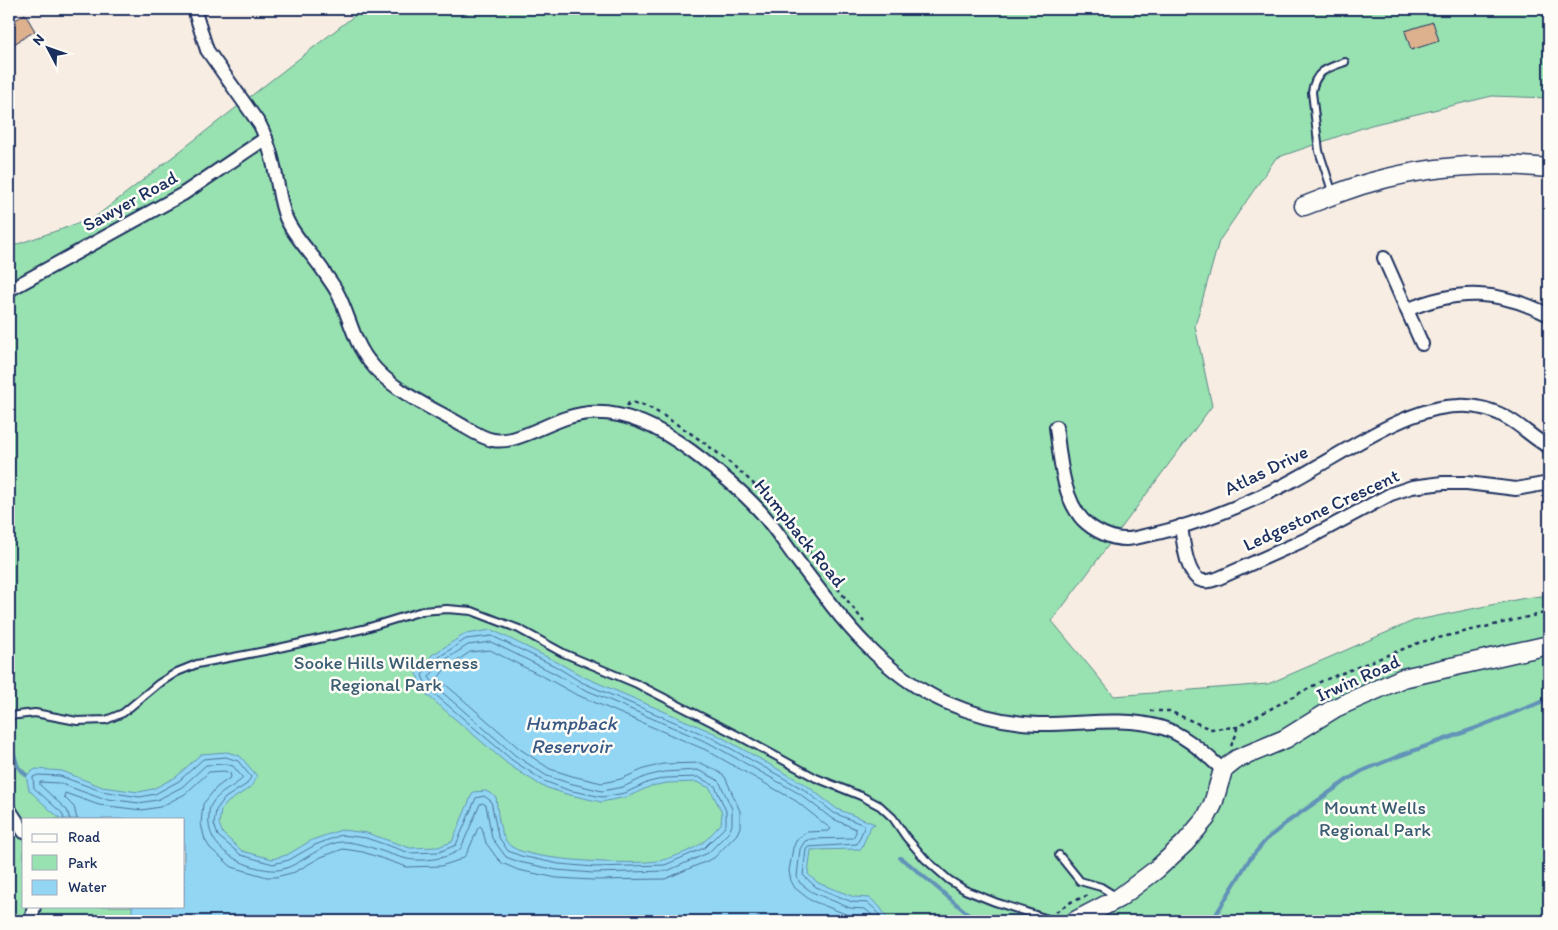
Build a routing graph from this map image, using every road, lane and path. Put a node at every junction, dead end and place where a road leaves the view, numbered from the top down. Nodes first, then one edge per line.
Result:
1 (194, 9) edge
2 (1346, 62) dead end
3 (266, 138) junction
4 (1549, 168) edge
5 (1333, 195) junction
6 (1304, 206) dead end
7 (1384, 258) dead end
8 (9, 290) edge
9 (1407, 310) junction
10 (1549, 315) edge
11 (1422, 344) dead end
12 (623, 415) junction
13 (1056, 427) dead end
14 (1549, 447) edge
15 (1549, 483) edge
16 (1181, 526) junction
17 (1549, 612) edge
18 (868, 628) dead end
19 (1549, 645) edge
20 (1141, 711) dead end
21 (9, 716) edge
22 (1223, 770) junction
23 (9, 809) edge
24 (22, 829) edge
25 (1059, 855) dead end
26 (1102, 887) junction
27 (1119, 898) junction
28 (34, 908) edge
29 (1051, 910) dead end
30 (31, 921) edge
31 (1054, 921) edge
32 (1075, 921) edge

1 - 3 street, Humpback Road
2 - 5 lane
3 - 8 street, Sawyer Road
3 - 12 street, Humpback Road
4 - 5 street
5 - 6 street
7 - 9 street
9 - 10 street
9 - 11 street
12 - 18 path
12 - 22 street, Humpback Road
13 - 16 street, Atlas Drive
14 - 16 street, Atlas Drive
15 - 16 street, Ledgestone Crescent
17 - 20 path
19 - 22 street, Irwin Road
21 - 31 lane
22 - 27 street
23 - 24 street
25 - 26 lane
26 - 27 lane
26 - 29 path
27 - 32 street
28 - 30 street

